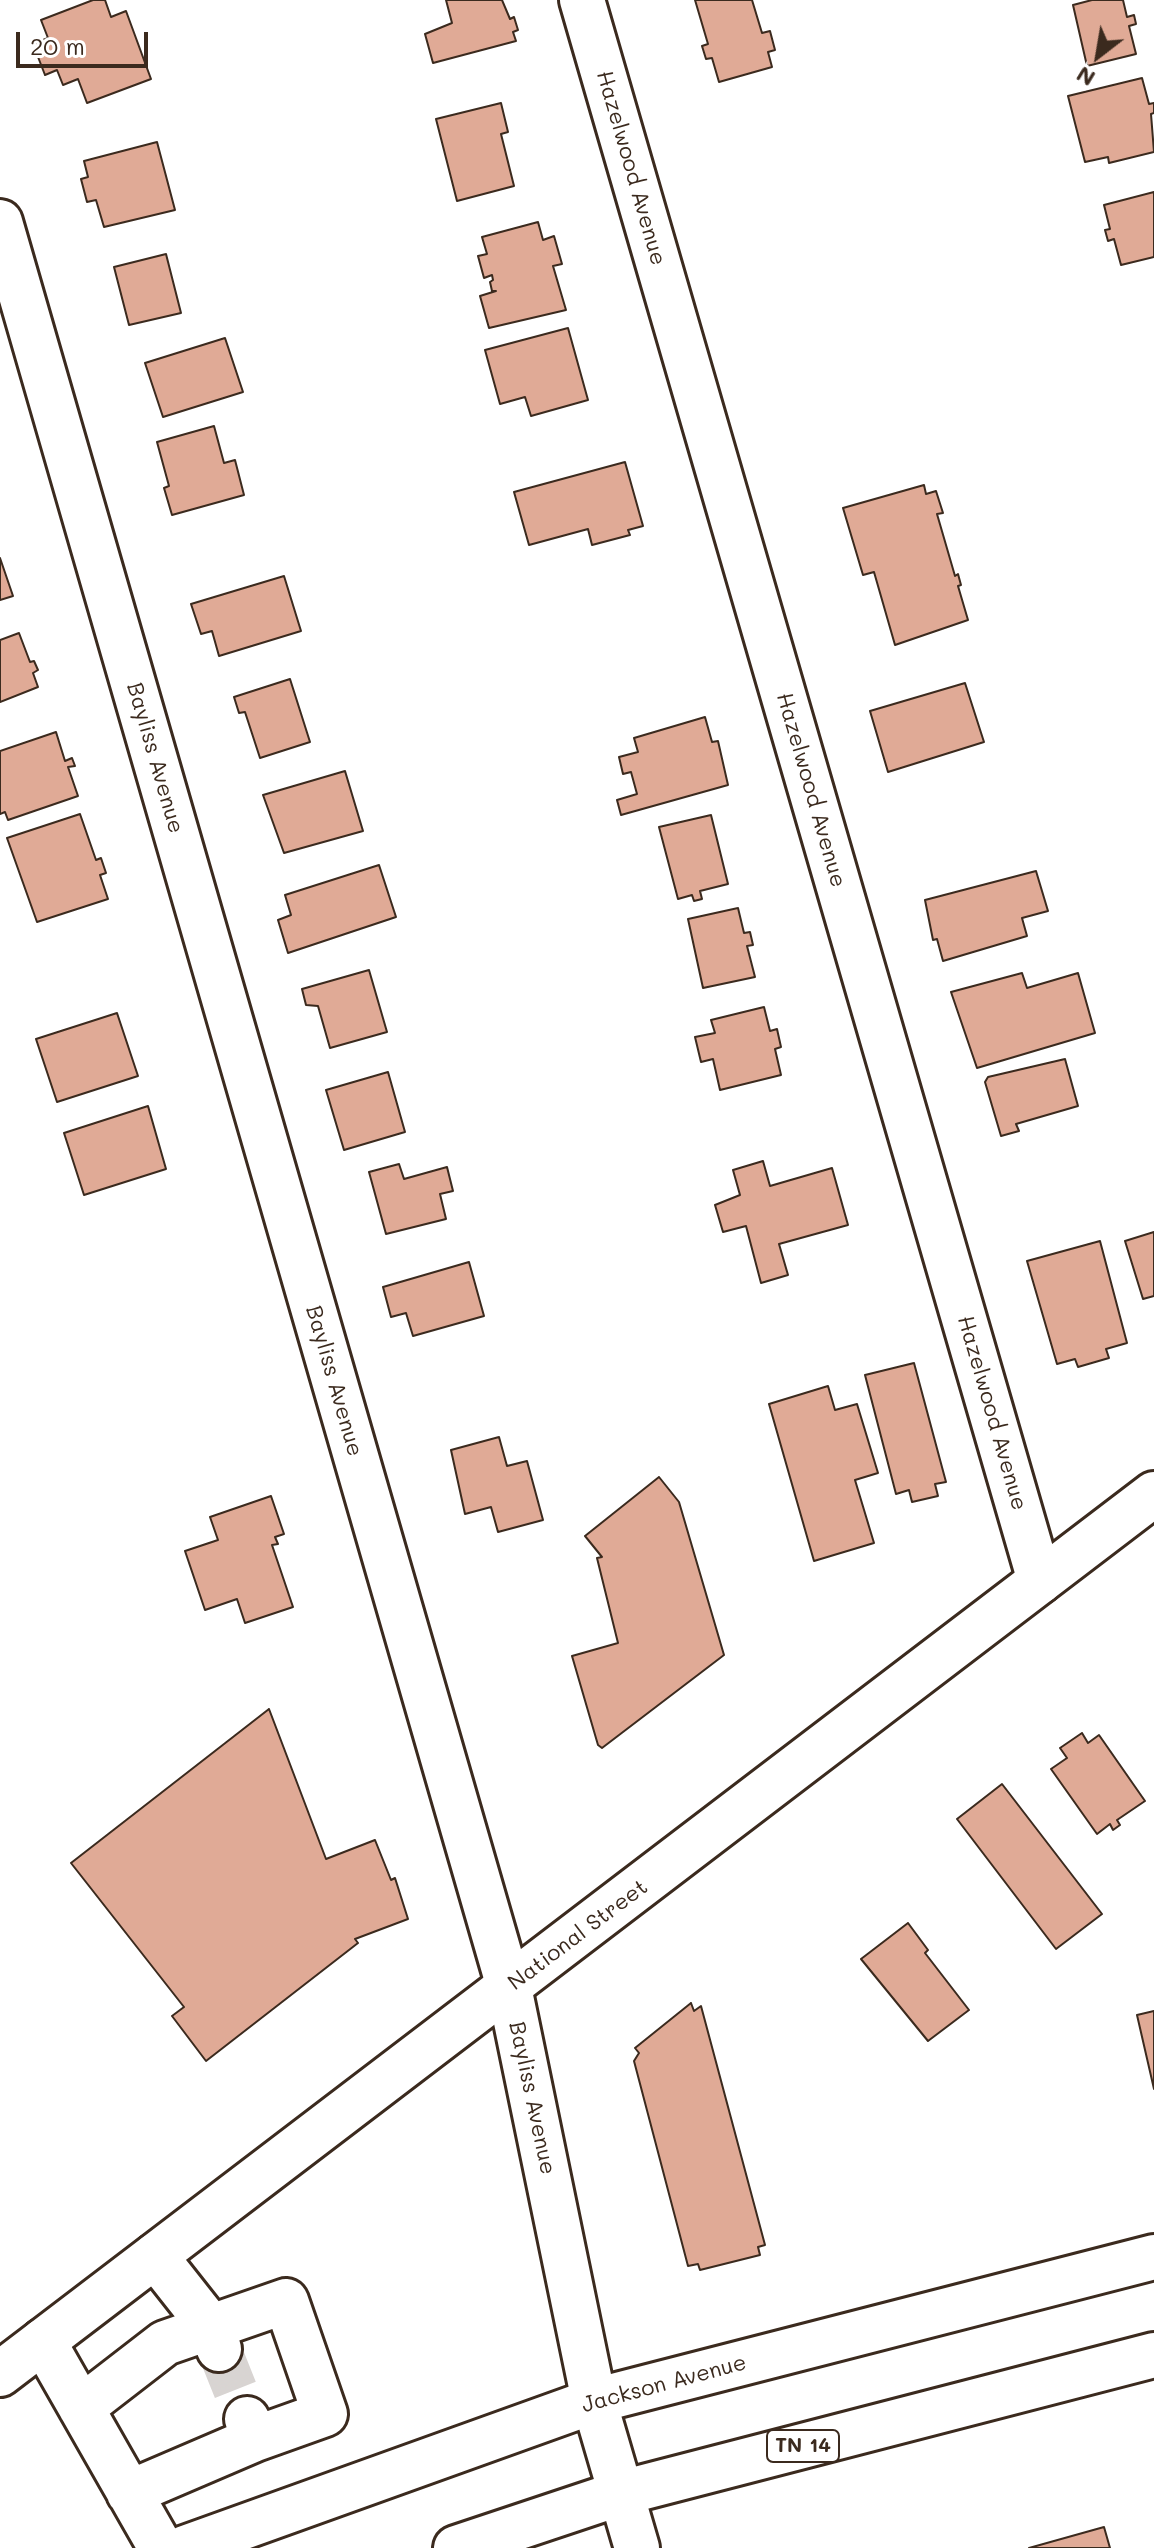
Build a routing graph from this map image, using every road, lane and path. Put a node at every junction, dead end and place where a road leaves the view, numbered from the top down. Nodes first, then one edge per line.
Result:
1 (582, 0) edge
2 (0, 222) edge
3 (1154, 1494) edge
4 (1040, 1581) junction
5 (509, 1987) junction
6 (155, 2256) junction
7 (1154, 2257) edge
8 (215, 2338) junction
9 (43, 2341) junction
10 (1154, 2355) edge
11 (0, 2374) edge
12 (594, 2401) junction
13 (81, 2408) junction
14 (129, 2493) junction
15 (621, 2493) junction
16 (161, 2548) edge
17 (185, 2548) edge
18 (456, 2548) edge
19 (637, 2548) edge

1 - 4 street, Hazelwood Avenue
2 - 5 street, Bayliss Avenue
3 - 4 street, National Street
4 - 5 street, National Street
5 - 6 street, National Street
5 - 12 street, Bayliss Avenue
6 - 8 street
6 - 9 street, National Street
7 - 12 street, Jackson Avenue
8 - 13 street
8 - 14 street
9 - 11 street, National Street
9 - 13 street
10 - 15 street, TN 14
12 - 15 street, Bayliss Avenue
12 - 17 street, Jackson Avenue
13 - 14 street
14 - 16 street
15 - 18 street, TN 14
15 - 19 street, Bayliss Avenue

